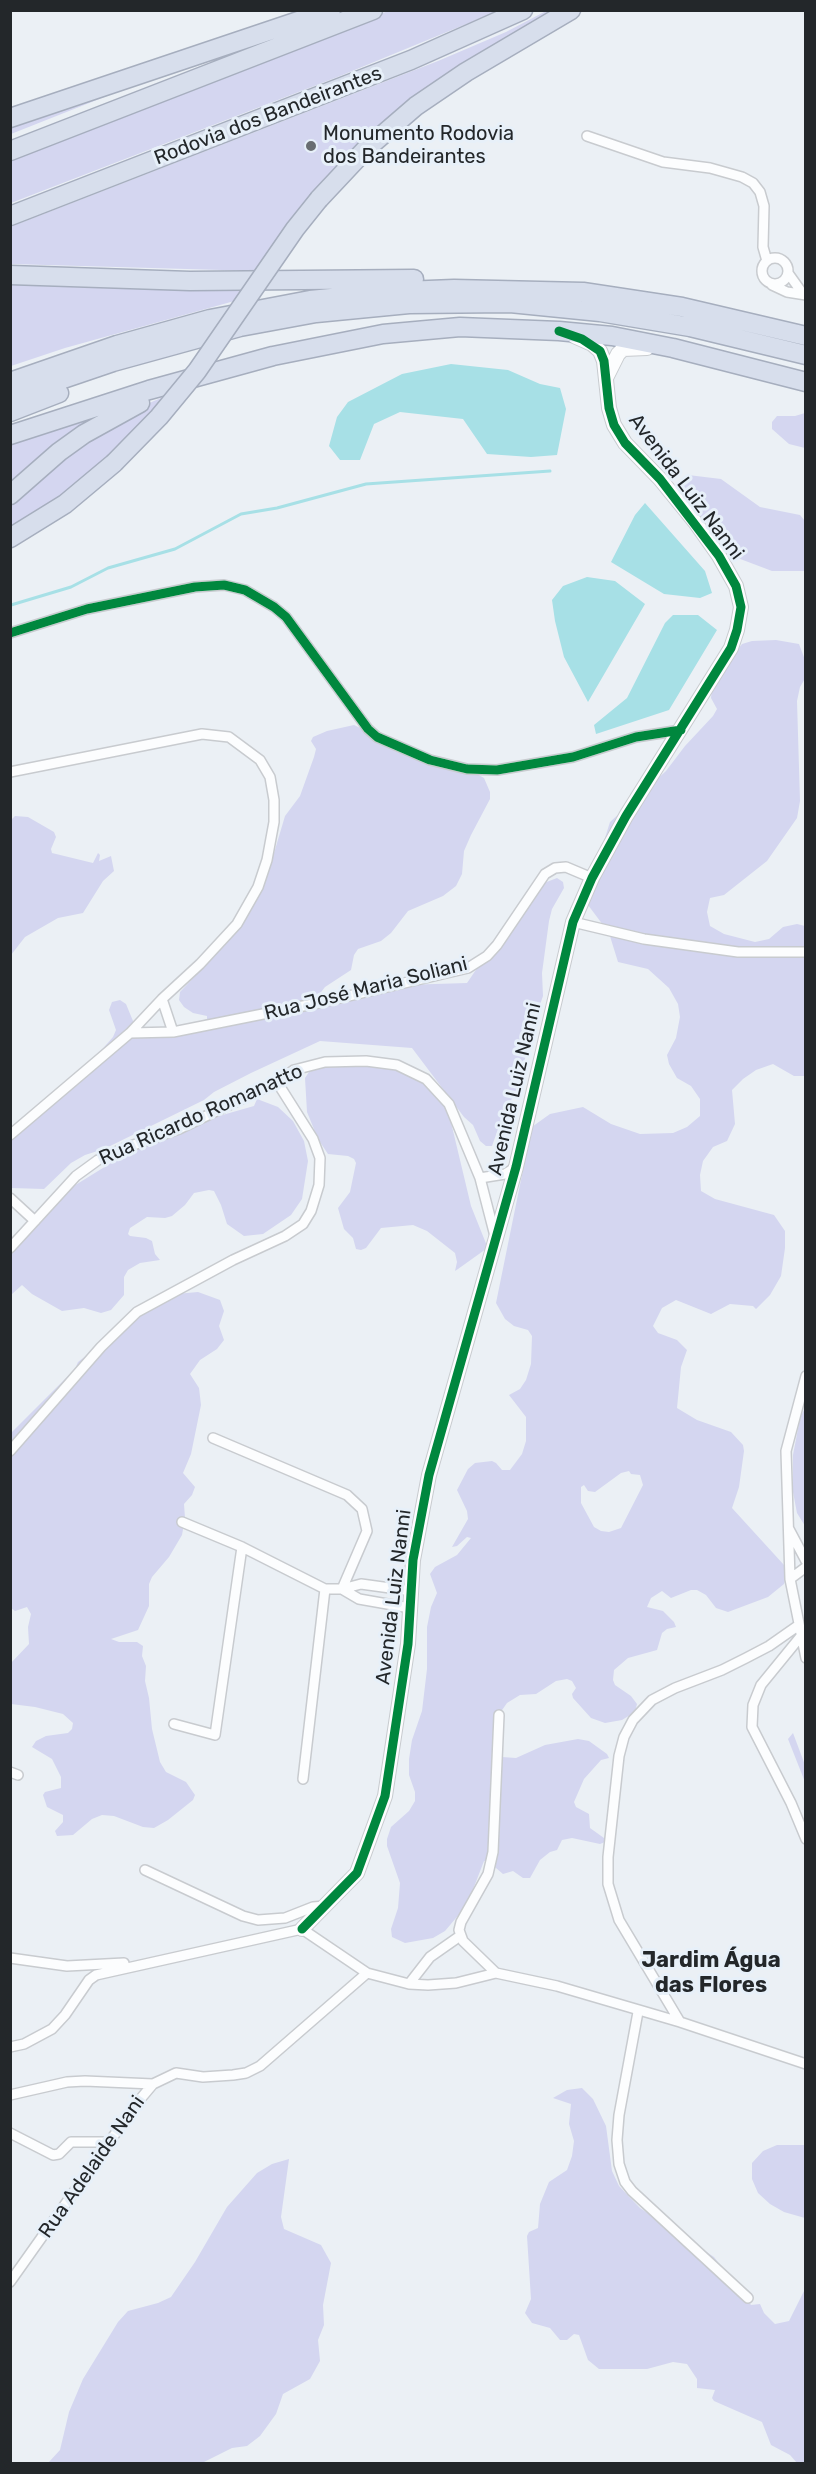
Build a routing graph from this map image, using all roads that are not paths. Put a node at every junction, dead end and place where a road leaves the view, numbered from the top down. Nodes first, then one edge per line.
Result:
1 (331, 10) edge
2 (373, 10) edge
3 (523, 10) edge
4 (571, 10) edge
5 (10, 118) edge
6 (587, 136) dead end
7 (10, 151) edge
8 (10, 216) edge
9 (767, 261) junction
10 (788, 273) junction
11 (10, 275) edge
12 (772, 285) junction
13 (583, 292) junction
14 (804, 294) edge
15 (240, 327) junction
16 (559, 331) junction
17 (806, 336) edge
18 (673, 348) junction
19 (806, 355) edge
20 (273, 356) junction
21 (606, 378) junction
22 (10, 382) edge
23 (806, 382) edge
24 (10, 397) edge
25 (10, 412) edge
26 (10, 435) edge
27 (10, 495) edge
28 (10, 538) edge
29 (10, 633) edge
30 (681, 730) junction
31 (10, 772) edge
32 (592, 878) junction
33 (573, 922) junction
34 (806, 952) edge
35 (162, 999) junction
36 (173, 1032) junction
37 (130, 1034) junction
38 (277, 1082) junction
39 (10, 1134) edge
40 (516, 1167) junction
41 (480, 1178) junction
42 (10, 1198) edge
43 (485, 1198) junction
44 (507, 1200) junction
45 (35, 1221) junction
46 (496, 1238) junction
47 (10, 1248) edge
48 (806, 1376) edge
49 (213, 1438) dead end
50 (10, 1451) edge
51 (182, 1522) dead end
52 (788, 1527) junction
53 (242, 1547) junction
54 (806, 1560) edge
55 (806, 1567) edge
56 (790, 1579) junction
57 (325, 1589) junction
58 (342, 1589) junction
59 (412, 1591) junction
60 (411, 1608) junction
61 (799, 1625) junction
62 (801, 1636) junction
63 (806, 1658) edge
64 (498, 1715) dead end
65 (174, 1725) dead end
66 (303, 1779) dead end
67 (806, 1839) edge
68 (145, 1870) dead end
69 (326, 1906) junction
70 (302, 1929) junction
71 (459, 1936) junction
72 (10, 1958) edge
73 (135, 1965) junction
74 (367, 1973) junction
75 (496, 1973) junction
76 (409, 1984) junction
77 (638, 2012) junction
78 (680, 2022) junction
79 (10, 2047) edge
80 (806, 2064) edge
81 (153, 2084) junction
82 (10, 2095) edge
83 (10, 2133) edge
84 (110, 2142) junction
85 (10, 2282) edge
86 (748, 2298) dead end

1 - 5 highway
2 - 7 highway
3 - 8 highway, Rodovia dos Bandeirantes
4 - 28 highway, bridge
6 - 9 street
9 - 10 street
9 - 12 street
10 - 12 street
10 - 14 street
11 - 13 highway
12 - 14 street
13 - 17 highway
13 - 22 highway
15 - 19 highway
15 - 24 highway
15 - 25 highway
16 - 18 highway
16 - 20 highway
16 - 21 street, Avenida Luiz Nanni
18 - 21 street
18 - 23 highway
20 - 26 highway
20 - 27 highway
21 - 30 street, Avenida Luiz Nanni
29 - 30 street
30 - 32 street, Avenida Luiz Nanni
31 - 35 street
32 - 33 street, Avenida Luiz Nanni
32 - 36 street, Rua José Maria Soliani
33 - 34 street
33 - 40 street, Avenida Luiz Nanni
35 - 36 street
35 - 37 street
36 - 37 street, Rua José Maria Soliani
37 - 39 street
38 - 41 street, Rua Ricardo Romanatto
38 - 45 street, Rua Ricardo Romanatto
38 - 50 street
40 - 41 street
40 - 44 street, Avenida Luiz Nanni
41 - 43 street, Rua Ricardo Romanatto
42 - 45 street
43 - 44 street
43 - 46 street, Rua Ricardo Romanatto
44 - 46 street, Avenida Luiz Nanni
45 - 47 street, Rua Ricardo Romanatto
46 - 59 street, Avenida Luiz Nanni
48 - 52 street
49 - 58 street
51 - 53 street
52 - 54 street
52 - 56 street
53 - 57 street
53 - 65 street
55 - 56 street
56 - 61 street
57 - 58 street
57 - 66 street
58 - 59 street
58 - 60 street
59 - 60 street, Avenida Luiz Nanni
60 - 69 street, Avenida Luiz Nanni
61 - 62 street
61 - 78 street
62 - 63 street
62 - 67 street
64 - 71 street
68 - 69 street
69 - 70 street, Avenida Luiz Nanni
70 - 73 street
70 - 74 street
71 - 75 street
71 - 76 street
72 - 73 street
73 - 79 street
74 - 76 street
74 - 81 street, Rua Adelaide Nani
75 - 76 street
75 - 77 street
77 - 78 street
77 - 86 street
78 - 80 street
81 - 82 street
81 - 84 street, Rua Adelaide Nani
83 - 84 street
84 - 85 street, Rua Adelaide Nani

